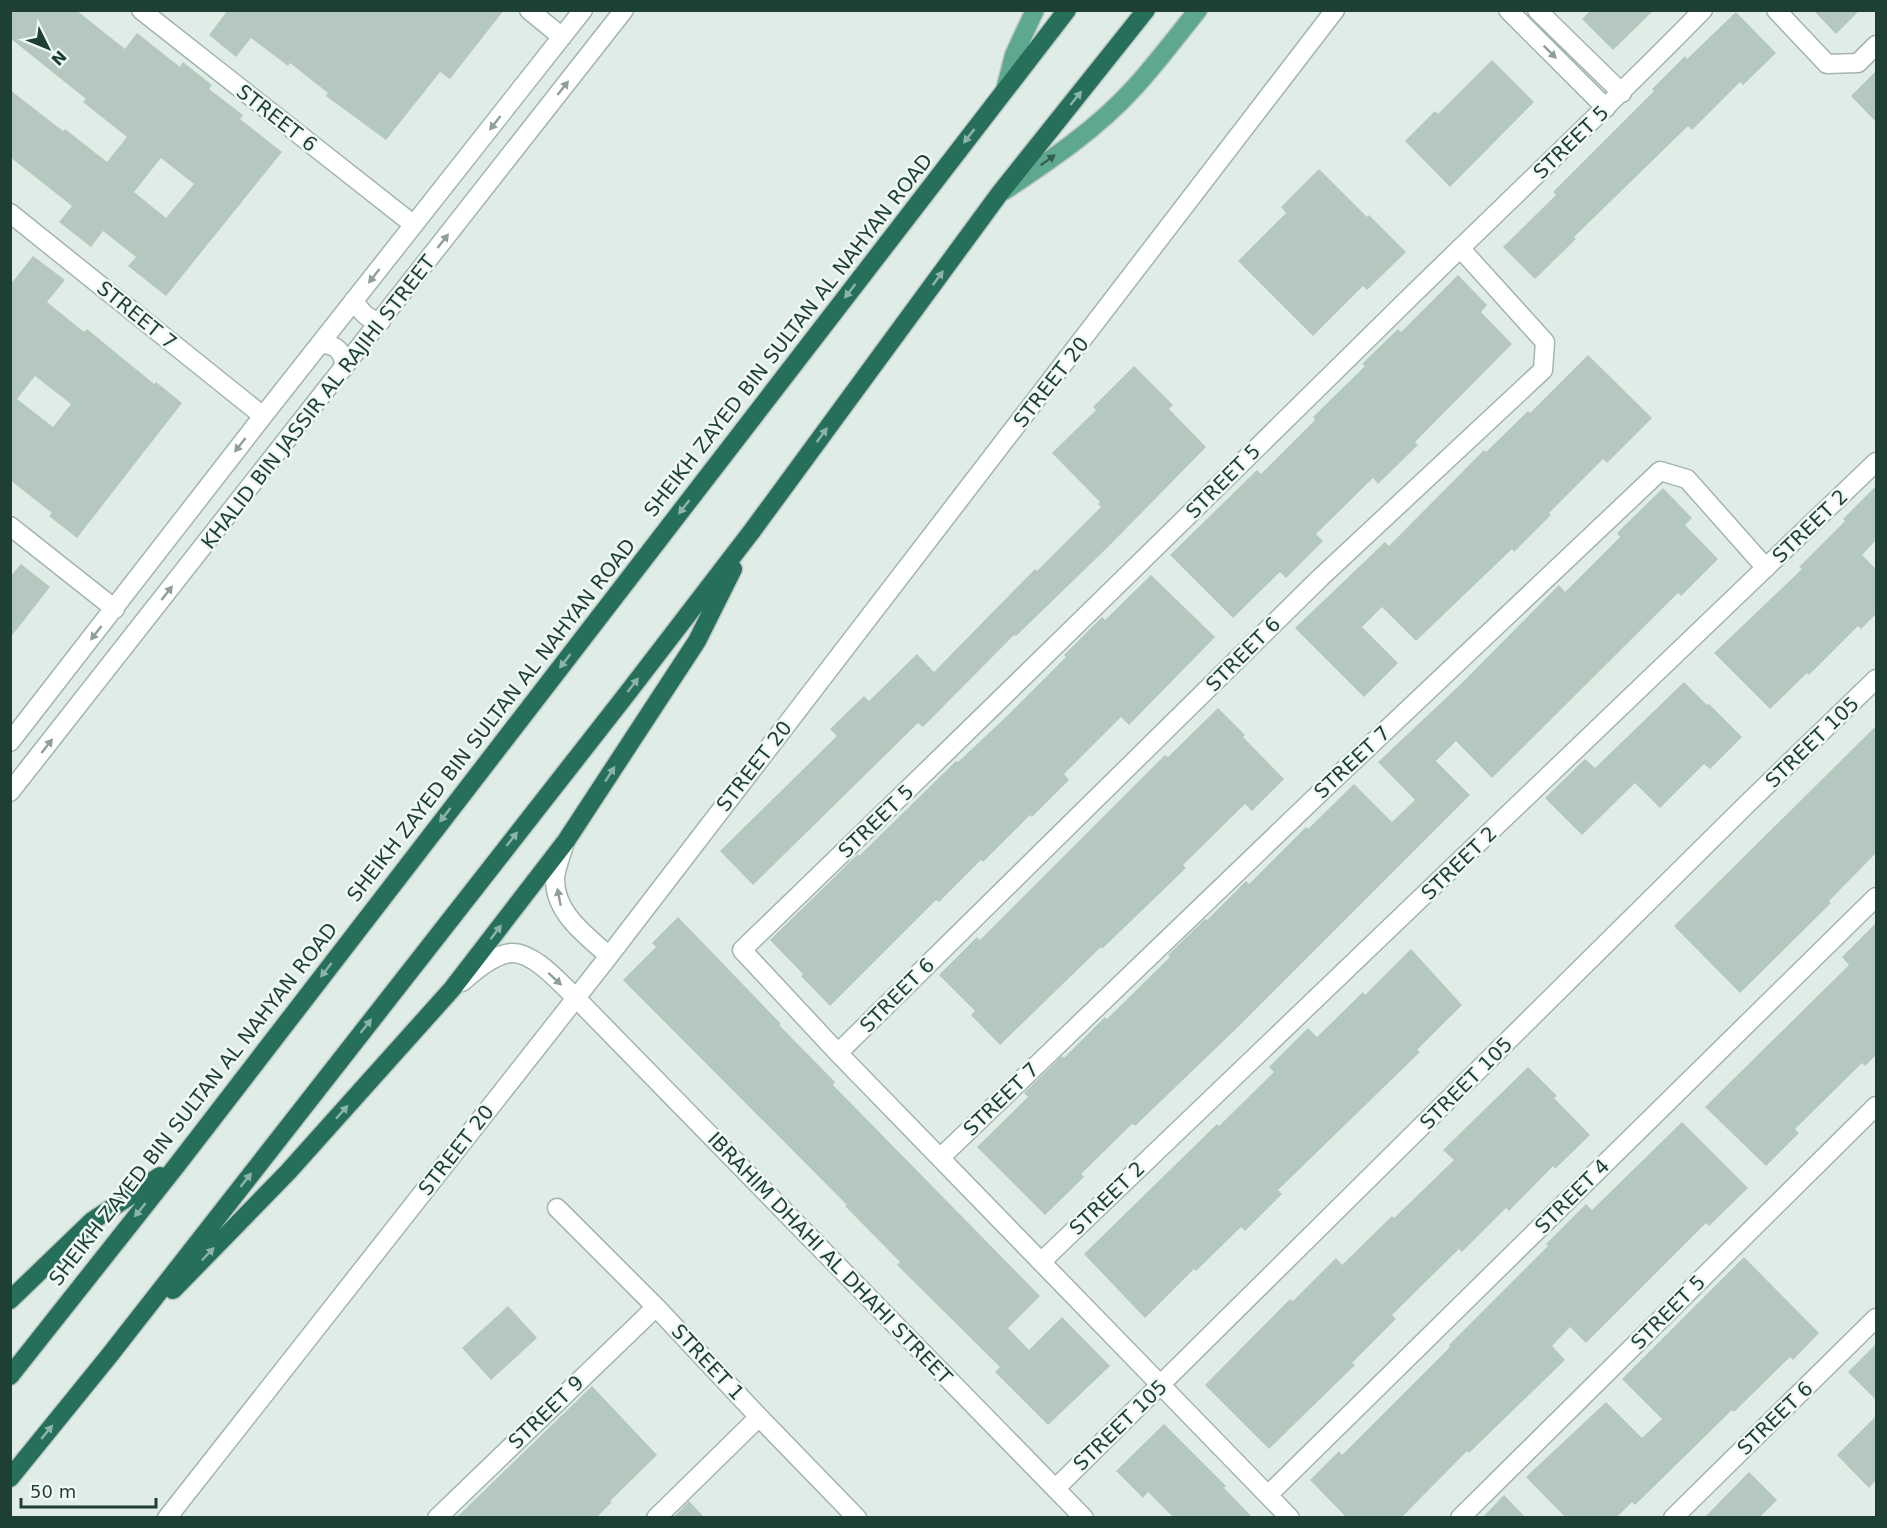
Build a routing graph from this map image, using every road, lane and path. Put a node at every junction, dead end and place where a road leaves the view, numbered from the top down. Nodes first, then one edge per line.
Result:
1 (141, 10) edge
2 (529, 10) edge
3 (583, 10) edge
4 (624, 10) edge
5 (1035, 10) edge
6 (1067, 10) edge
7 (1146, 10) edge
8 (1198, 10) edge
9 (1335, 10) edge
10 (1508, 10) edge
11 (1537, 10) edge
12 (1703, 10) edge
13 (1776, 10) edge
14 (562, 37) junction
15 (1876, 45) edge
16 (1005, 90) junction
17 (1622, 93) junction
18 (1606, 108) junction
19 (1000, 193) junction
20 (10, 213) edge
21 (414, 225) junction
22 (1460, 248) junction
23 (354, 300) junction
24 (381, 321) junction
25 (320, 344) junction
26 (345, 368) junction
27 (263, 416) junction
28 (1876, 462) edge
29 (10, 526) edge
30 (752, 531) junction
31 (1766, 568) junction
32 (115, 609) junction
33 (1876, 679) edge
34 (10, 741) edge
35 (10, 792) edge
36 (566, 842) junction
37 (1876, 897) edge
38 (609, 956) junction
39 (452, 989) junction
40 (576, 998) junction
41 (838, 1053) junction
42 (1876, 1106) edge
43 (940, 1158) junction
44 (177, 1165) junction
45 (556, 1208) dead end
46 (1041, 1262) junction
47 (10, 1300) edge
48 (656, 1307) junction
49 (1876, 1318) edge
50 (109, 1356) junction
51 (10, 1376) edge
52 (1161, 1386) junction
53 (759, 1417) junction
54 (10, 1478) edge
55 (1056, 1488) junction
56 (1268, 1495) junction
57 (167, 1518) edge
58 (437, 1518) edge
59 (656, 1518) edge
60 (857, 1518) edge
61 (1084, 1518) edge
62 (1290, 1518) edge
63 (1460, 1518) edge
64 (1673, 1518) edge

1 - 21 street, STREET 6
2 - 14 street
3 - 14 street, KHALID BIN JASSIR AL RAJIHI STREET
24 -> 4 street, KHALID BIN JASSIR AL RAJIHI STREET
5 - 16 main road, SHEIKH ZAYED BIN SULTAN AL NAHYAN ROAD
6 - 16 highway, SHEIKH ZAYED BIN SULTAN AL NAHYAN ROAD
19 -> 7 highway
19 -> 8 main road
9 - 38 street, STREET 20
10 -> 18 street
11 - 17 street
12 - 17 street, STREET 5
13 - 15 street
14 -> 21 street, KHALID BIN JASSIR AL RAJIHI STREET
16 -> 44 highway, SHEIKH ZAYED BIN SULTAN AL NAHYAN ROAD
17 - 18 street, STREET 5
18 - 22 street, STREET 5
30 -> 19 highway
20 - 27 street, STREET 7
21 -> 23 street, KHALID BIN JASSIR AL RAJIHI STREET
22 - 41 street, STREET 6
22 - 41 street, STREET 5
23 - 24 street
23 - 25 street, KHALID BIN JASSIR AL RAJIHI STREET
24 - 26 street, KHALID BIN JASSIR AL RAJIHI STREET
25 - 26 street
25 - 27 street, KHALID BIN JASSIR AL RAJIHI STREET
35 -> 26 street, KHALID BIN JASSIR AL RAJIHI STREET
27 -> 32 street, KHALID BIN JASSIR AL RAJIHI STREET
28 - 31 street, STREET 2
29 - 32 street
36 -> 30 highway
50 -> 30 highway
31 - 43 street, STREET 7
31 - 46 street, STREET 2
32 -> 34 street, KHALID BIN JASSIR AL RAJIHI STREET
33 - 52 street, STREET 105
38 -> 36 street
39 -> 36 highway
37 - 56 street, STREET 4
38 - 40 street, STREET 20
39 -> 40 street, IBRAHIM DHAHI AL DHAHI STREET
50 -> 39 highway
40 - 55 street, IBRAHIM DHAHI AL DHAHI STREET
40 - 57 street, STREET 20
41 - 43 street
42 - 63 street, STREET 5
43 - 46 street
44 - 47 highway
44 -> 51 highway, SHEIKH ZAYED BIN SULTAN AL NAHYAN ROAD
45 - 48 street, STREET 1
46 - 52 street
48 - 53 street, STREET 1
48 - 58 street, STREET 9
49 - 64 street, STREET 6
54 -> 50 highway
52 - 55 street, STREET 105
52 - 56 street
53 - 59 street
53 - 60 street, STREET 1
55 - 61 street, IBRAHIM DHAHI AL DHAHI STREET
56 - 62 street

